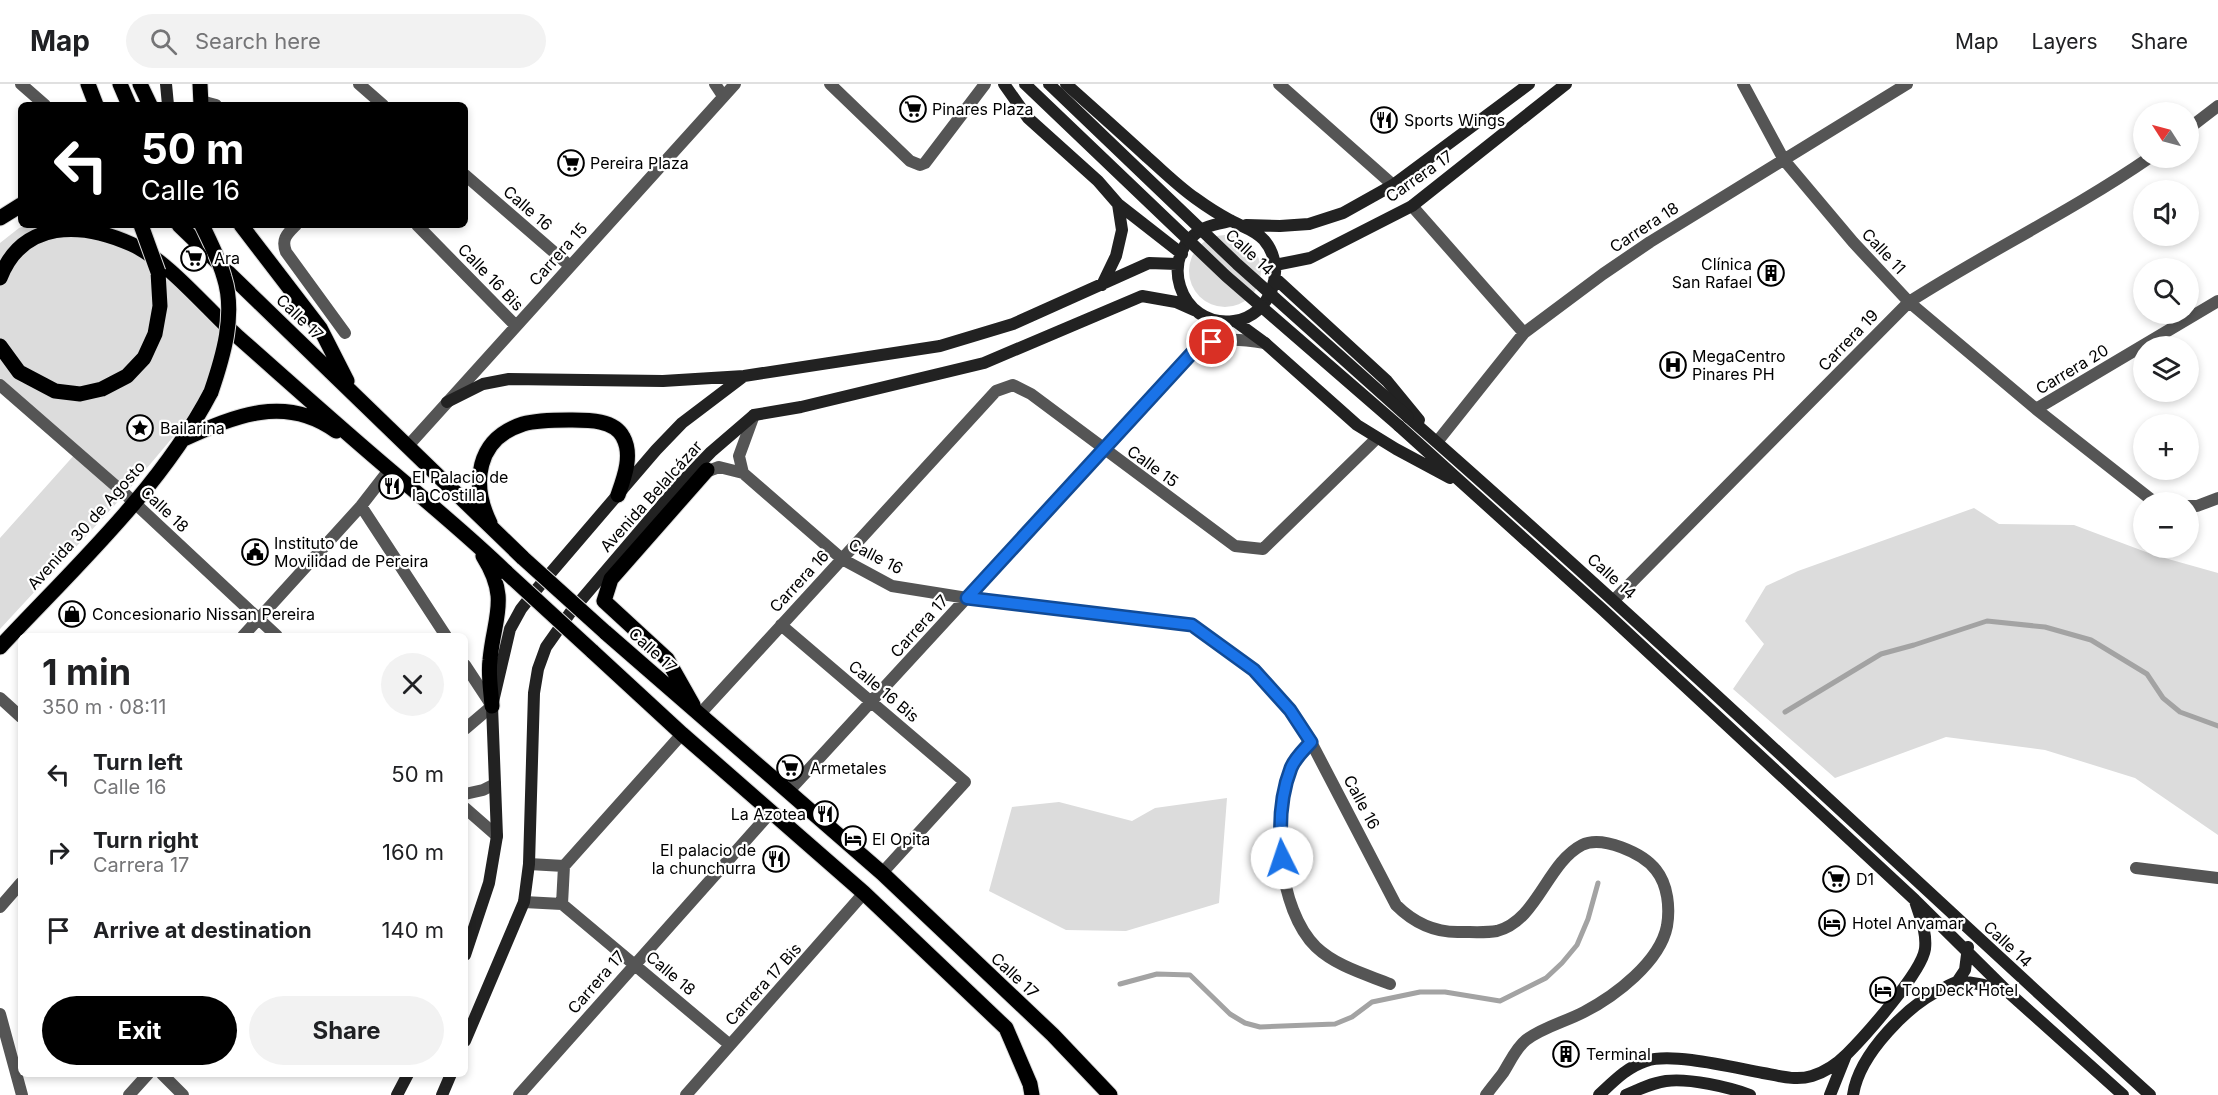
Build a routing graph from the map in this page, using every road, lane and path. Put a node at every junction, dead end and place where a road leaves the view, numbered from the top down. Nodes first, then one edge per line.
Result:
1 (21, 84) edge
2 (88, 84) edge
3 (120, 84) edge
4 (140, 84) edge
5 (166, 84) edge
6 (200, 84) edge
7 (359, 84) edge
8 (715, 84) edge
9 (735, 84) edge
10 (830, 84) edge
11 (985, 84) edge
12 (1004, 84) edge
13 (1025, 84) edge
14 (1049, 84) edge
15 (1066, 84) edge
16 (1279, 84) edge
17 (1529, 84) edge
18 (1566, 84) edge
19 (1743, 84) edge
20 (1907, 84) edge
21 (723, 96) junction
22 (42, 102) edge
23 (95, 102) edge
24 (128, 102) edge
25 (149, 102) edge
26 (168, 102) edge
27 (205, 102) edge
28 (380, 102) edge
29 (2218, 106) edge
30 (2199, 121) edge
31 (1784, 160) junction
32 (2135, 168) edge
33 (468, 178) edge
34 (1392, 185) junction
35 (1118, 204) junction
36 (1412, 206) junction
37 (18, 207) edge
38 (0, 218) edge
39 (1237, 223) junction
40 (142, 228) edge
41 (182, 228) edge
42 (203, 228) edge
43 (243, 228) edge
44 (293, 228) edge
45 (420, 228) edge
46 (1179, 259) junction
47 (1275, 265) junction
48 (570, 266) junction
49 (0, 278) edge
50 (1275, 278) junction
51 (1102, 285) junction
52 (1909, 302) junction
53 (2218, 302) edge
54 (1194, 310) junction
55 (1235, 321) junction
56 (516, 326) junction
57 (345, 333) dead end
58 (1524, 333) junction
59 (1265, 343) junction
60 (0, 346) edge
61 (744, 376) junction
62 (0, 385) edge
63 (996, 391) joint
64 (354, 395) junction
65 (447, 402) junction
66 (2036, 409) junction
67 (754, 415) junction
68 (1377, 438) junction
69 (184, 439) junction
70 (1437, 442) junction
71 (407, 447) junction
72 (1102, 449) junction
73 (390, 470) junction
74 (707, 470) junction
75 (743, 473) junction
76 (679, 485) junction
77 (1470, 489) junction
78 (2142, 492) edge
79 (618, 495) junction
80 (2218, 498) edge
81 (134, 503) junction
82 (2199, 505) edge
83 (361, 506) junction
84 (494, 531) junction
85 (474, 541) junction
86 (842, 559) junction
87 (967, 598) junction
88 (1614, 600) junction
89 (259, 619) junction
90 (781, 625) junction
91 (246, 633) edge
92 (274, 633) edge
93 (444, 633) edge
94 (0, 647) edge
95 (468, 670) edge
96 (0, 698) edge
97 (872, 702) junction
98 (492, 706) junction
99 (18, 714) edge
100 (699, 715) junction
101 (468, 726) edge
102 (682, 734) junction
103 (1311, 742) junction
104 (495, 784) junction
105 (788, 792) junction
106 (468, 793) edge
107 (468, 811) edge
108 (771, 812) junction
109 (497, 836) junction
110 (529, 864) junction
111 (564, 866) junction
112 (2136, 868) dead end
113 (882, 873) junction
114 (2218, 878) edge
115 (18, 886) edge
116 (864, 893) junction
117 (1914, 900) junction
118 (524, 902) junction
119 (562, 904) junction
120 (0, 907) edge
121 (1968, 929) junction
122 (468, 946) edge
123 (1969, 952) junction
124 (634, 964) junction
125 (1958, 982) junction
126 (1390, 984) dead end
127 (2008, 992) junction
128 (0, 1014) edge
129 (468, 1034) edge
130 (730, 1046) junction
131 (1847, 1054) junction
132 (18, 1072) edge
133 (19, 1077) edge
134 (145, 1077) edge
135 (165, 1077) edge
136 (407, 1077) edge
137 (450, 1077) edge
138 (22, 1095) edge
139 (129, 1095) edge
140 (183, 1095) edge
141 (398, 1095) edge
142 (442, 1095) edge
143 (519, 1095) edge
144 (686, 1095) edge
145 (1032, 1095) edge
146 (1110, 1095) edge
147 (1486, 1095) edge
148 (1599, 1095) edge
149 (1626, 1095) edge
150 (1750, 1095) edge
151 (1830, 1095) edge
152 (1853, 1095) edge
153 (2123, 1095) edge
154 (2150, 1095) edge

1 - 22 street
2 - 23 main road
3 - 24 main road
4 - 25 main road
5 - 26 main road
6 - 27 main road
7 - 28 street
8 - 21 street
9 - 21 street, Carrera 15
10 - 11 street
12 - 35 main road
13 - 77 main road, Calle 14, bridge
14 - 70 main road, Calle 14, bridge
15 - 39 main road
16 - 34 street
17 - 34 main road, Carrera 17
18 - 36 main road, Carrera 17
19 - 31 street, Calle 11
20 - 31 street, Carrera 18
21 - 48 street, Carrera 15
29 - 30 street
31 - 52 street, Calle 11
31 - 58 street, Carrera 18
32 - 52 street, Carrera 19
33 - 48 street, Calle 16
34 - 39 main road, Carrera 17
35 - 46 main road
35 - 51 main road
36 - 47 main road, Carrera 17
36 - 58 street
37 - 38 main road
39 - 46 main road
39 - 47 main road
40 - 60 main road, bridge
41 - 64 main road, Calle 17
42 - 69 main road, Avenida 30 de Agosto, bridge
43 - 64 main road
44 - 57 street
45 - 56 street, Calle 16 Bis
46 - 51 main road, Avenida Belalcázar
46 - 54 main road
47 - 50 main road
48 - 56 street, Carrera 15
49 - 73 main road
50 - 55 main road
50 - 70 main road
51 - 61 main road, Avenida Belalcázar
52 - 66 street, Calle 11
52 - 88 street, Carrera 19
53 - 66 street, Carrera 20
54 - 55 main road
54 - 67 main road
55 - 59 main road
56 - 65 street, Carrera 15
58 - 70 street, Carrera 18
59 - 68 main road
59 - 72 street, Carrera 17
61 - 65 main road
61 - 79 main road, Avenida Belalcázar
62 - 81 street, Calle 18
63 - 72 street, Calle 15
63 - 86 street, Carrera 16
64 - 71 main road, Calle 17
65 - 71 street, Carrera 15
66 - 78 street, Calle 11
67 - 75 street
67 - 76 main road, Avenida Belalcázar
68 - 72 street, Calle 15
68 - 77 main road
69 - 73 main road
69 - 81 main road, Avenida 30 de Agosto
70 - 88 main road, Calle 14
71 - 84 main road, Calle 17
72 - 87 street, Carrera 17
73 - 83 street
73 - 85 main road
74 - 75 street
74 - 76 street
74 - 100 main road
75 - 86 street, Calle 16
76 - 110 main road, Avenida Belalcázar
77 - 117 main road, Calle 14
79 - 84 main road
79 - 98 main road, Avenida Belalcázar
80 - 82 street
81 - 89 street, Calle 18
81 - 94 main road, Avenida 30 de Agosto
83 - 89 street
83 - 93 street
84 - 100 main road, Calle 17, bridge
85 - 98 main road
85 - 102 main road, bridge
86 - 87 street, Calle 16
86 - 90 street, Carrera 16
87 - 97 street, Carrera 17
87 - 103 street, Calle 16
88 - 121 main road, Calle 14
89 - 91 street
89 - 92 street, Calle 18
90 - 97 street, Calle 16 Bis
90 - 100 street, Carrera 16
95 - 98 street
96 - 99 street
97 - 105 street, Carrera 17
97 - 113 street, Calle 16 Bis
98 - 101 street
98 - 104 main road, Avenida Belalcázar
100 - 105 main road, Calle 17
102 - 108 main road
102 - 111 street
103 - 126 street
103 - 147 street, Calle 16
104 - 106 street
104 - 109 main road, Avenida Belalcázar
105 - 113 main road, Calle 17
107 - 109 street
108 - 116 main road
108 - 124 street, Carrera 17
109 - 122 main road, Avenida Belalcázar
110 - 111 street
110 - 118 main road, Avenida Belalcázar
111 - 119 street
112 - 114 street
113 - 146 main road, Calle 17
115 - 120 street
116 - 130 street, Carrera 17 Bis
116 - 145 main road
117 - 123 main road, Calle 14
117 - 131 main road
118 - 119 street
118 - 129 main road, Avenida Belalcázar
119 - 124 street, Calle 18
121 - 123 main road
121 - 154 main road, Calle 14
123 - 125 main road
123 - 127 main road, Calle 14
124 - 130 street, Calle 18
124 - 143 street, Carrera 17
125 - 127 main road
125 - 152 main road
127 - 153 main road, Calle 14
128 - 132 street
130 - 144 street, Carrera 17 Bis
131 - 148 main road
131 - 151 main road
133 - 138 street
134 - 139 street
135 - 140 street
136 - 141 main road
137 - 142 main road
149 - 150 main road

